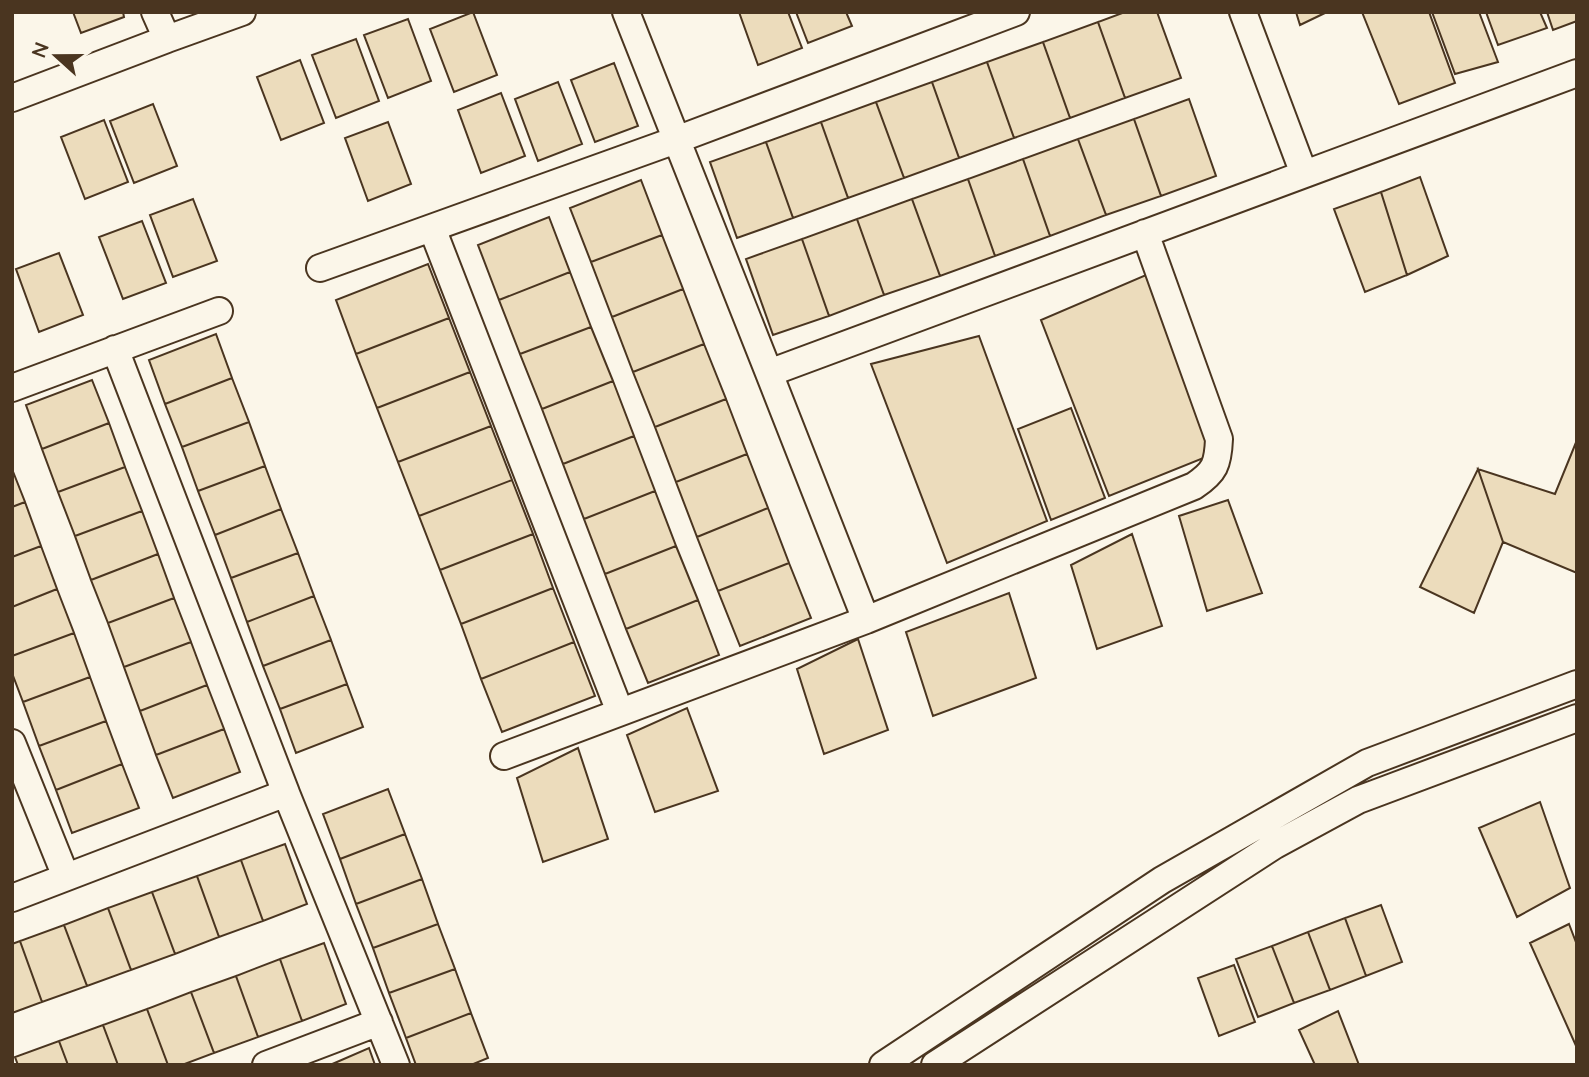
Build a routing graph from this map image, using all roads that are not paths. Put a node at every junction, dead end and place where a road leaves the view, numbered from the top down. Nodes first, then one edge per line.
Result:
1 (155, 12) edge
2 (242, 12) edge
3 (626, 12) edge
4 (1016, 12) edge
5 (1243, 12) edge
6 (167, 39) junction
7 (1577, 72) edge
8 (12, 98) edge
9 (676, 140) junction
10 (1304, 174) junction
11 (432, 228) junction
12 (1145, 233) junction
13 (320, 268) dead end
14 (219, 310) dead end
15 (115, 349) junction
16 (769, 373) junction
17 (12, 388) edge
18 (866, 620) junction
19 (1577, 684) edge
20 (620, 712) junction
21 (1577, 718) edge
22 (12, 743) edge
23 (503, 756) dead end
24 (286, 793) junction
25 (66, 877) junction
26 (12, 898) edge
27 (379, 1022) junction
28 (266, 1065) edge
29 (396, 1065) edge
30 (883, 1065) edge
31 (935, 1065) edge

1 - 6 street
2 - 6 street
3 - 9 street
4 - 9 street
5 - 10 street
6 - 8 street
7 - 10 street
9 - 11 street
9 - 16 street
10 - 12 street
11 - 13 street
11 - 20 street
12 - 16 street
12 - 18 street
14 - 15 street
15 - 17 street
15 - 24 street
16 - 18 street
18 - 20 street
19 - 30 street
20 - 23 street
21 - 31 street
22 - 25 street
24 - 25 street
24 - 27 street
25 - 26 street
27 - 28 street
27 - 29 street

